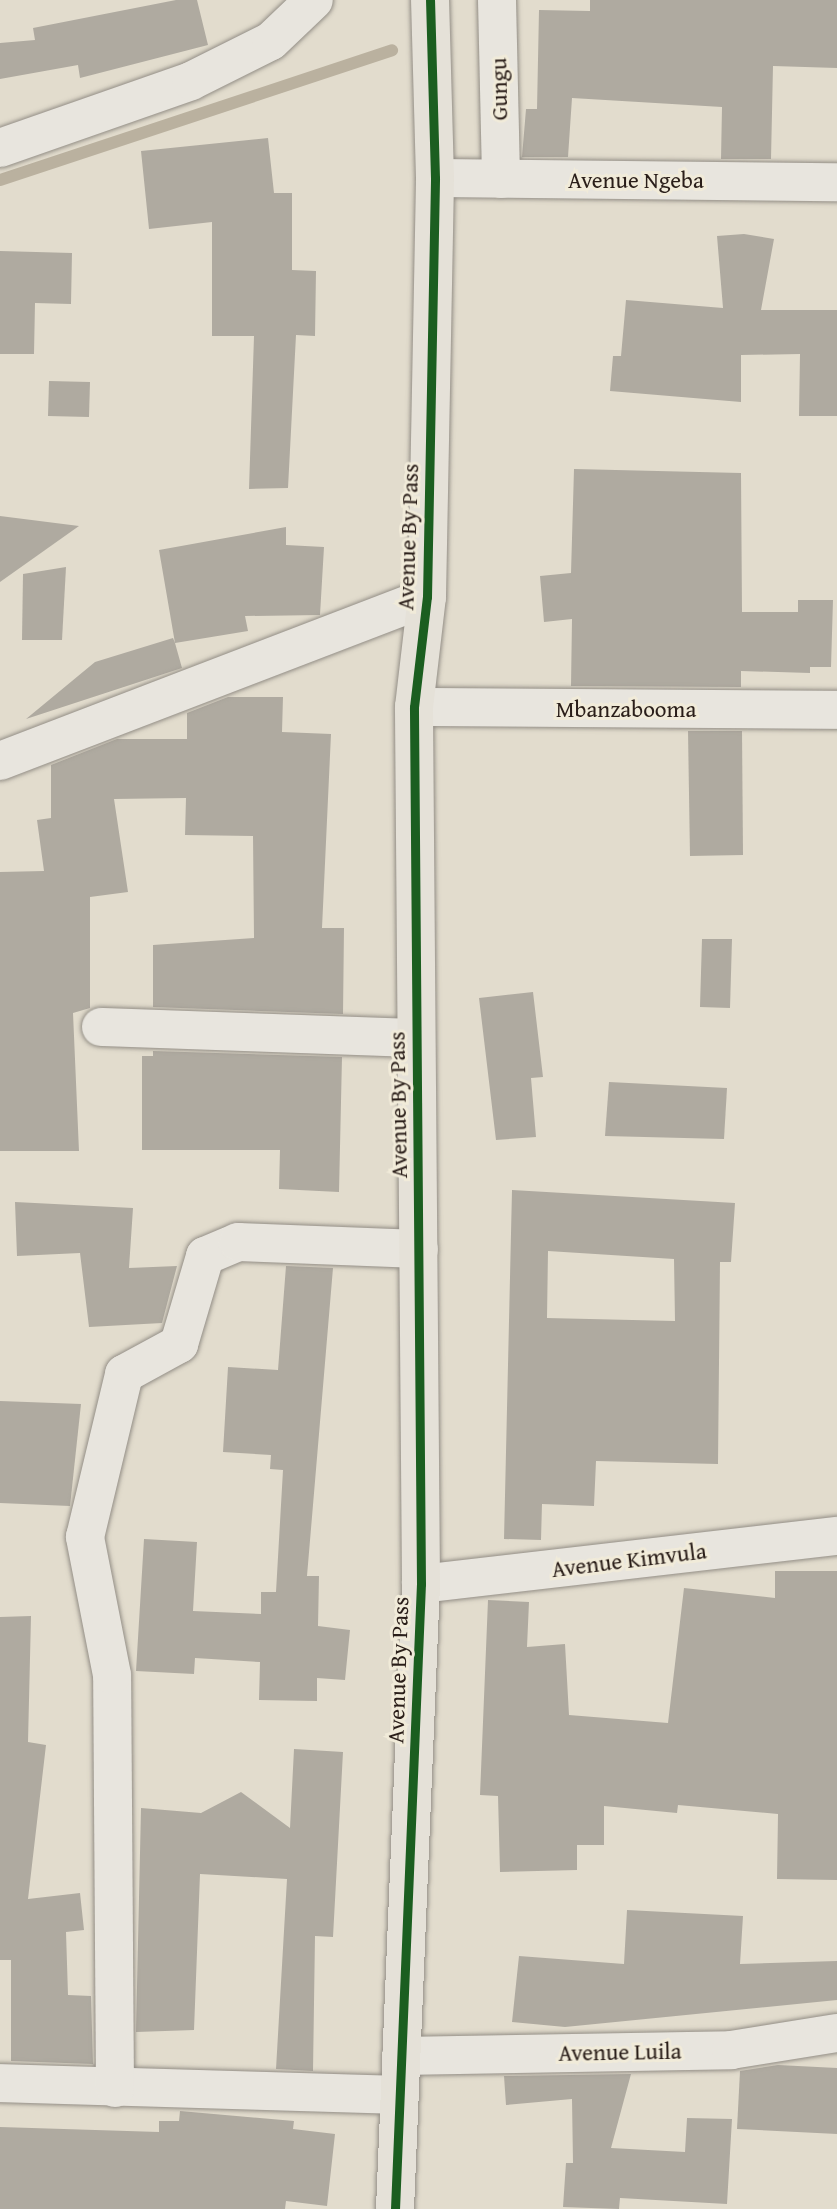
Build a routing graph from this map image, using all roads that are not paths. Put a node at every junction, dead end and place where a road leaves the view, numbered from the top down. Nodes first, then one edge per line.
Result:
1 (314, 0) edge
2 (430, 0) edge
3 (497, 0) edge
4 (0, 148) edge
5 (435, 178) junction
6 (501, 179) junction
7 (837, 182) edge
8 (427, 597) junction
9 (414, 707) junction
10 (837, 710) edge
11 (0, 761) edge
12 (101, 1027) dead end
13 (416, 1038) junction
14 (419, 1249) junction
15 (837, 1536) edge
16 (421, 1584) junction
17 (837, 2033) edge
18 (401, 2056) junction
19 (0, 2083) edge
20 (115, 2088) junction
21 (399, 2095) junction
22 (395, 2209) edge

1 - 4 street
2 - 5 highway, Avenue By Pass
3 - 6 street, Gungu
5 - 6 street, Avenue Ngeba
5 - 8 highway, Avenue By Pass
6 - 7 street, Avenue Ngeba
8 - 9 highway, Avenue By Pass
8 - 11 street
9 - 10 street, Mbanzabooma
9 - 13 highway, Avenue By Pass
12 - 13 street
13 - 14 highway, Avenue By Pass
14 - 16 highway, Avenue By Pass
14 - 20 street
15 - 16 street, Avenue Kimvula
16 - 18 highway, Avenue By Pass
17 - 18 street, Avenue Luila
18 - 21 highway, Avenue By Pass
19 - 20 street
20 - 21 street
21 - 22 highway, Avenue By Pass

